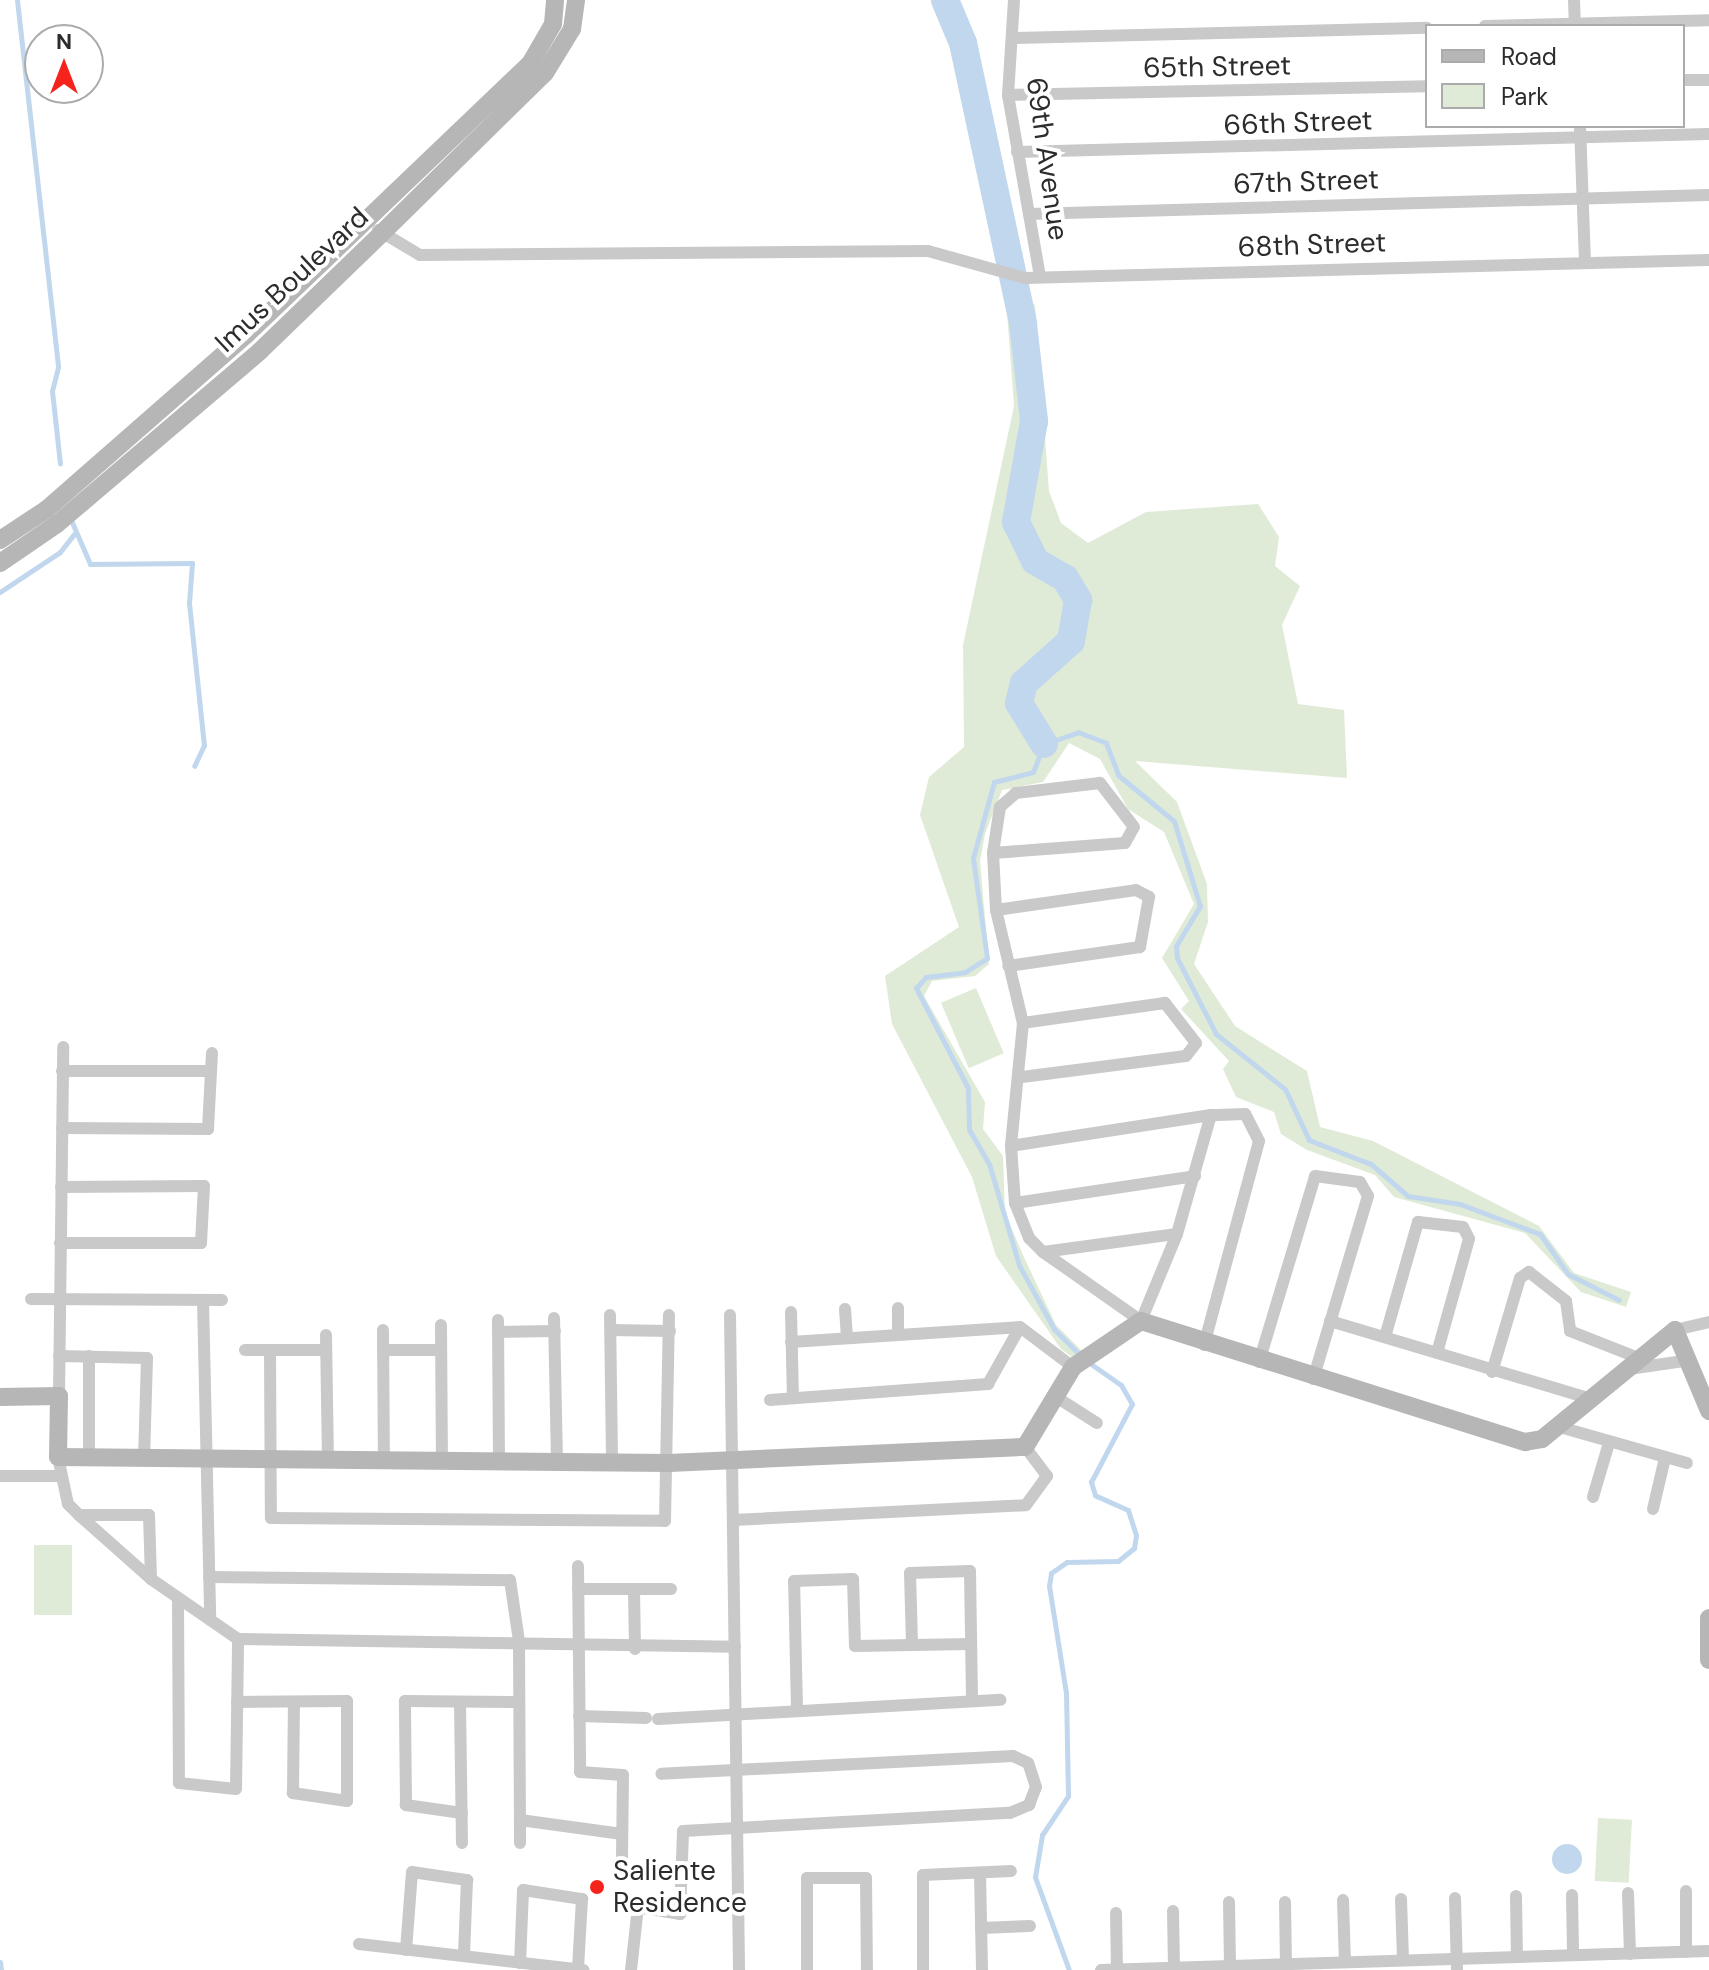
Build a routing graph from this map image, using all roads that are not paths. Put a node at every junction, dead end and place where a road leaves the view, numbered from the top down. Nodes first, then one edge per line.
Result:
1 (555, 0) edge
2 (576, 0) edge
3 (1014, 0) edge
4 (1574, 0) edge
5 (1709, 20) edge
6 (1575, 24) edge
7 (1425, 28) edge
8 (1012, 38) junction
9 (1685, 80) edge
10 (1709, 80) edge
11 (1425, 86) edge
12 (1008, 95) junction
13 (1580, 131) edge
14 (1709, 134) edge
15 (1017, 152) junction
16 (1709, 195) edge
17 (1584, 198) junction
18 (1029, 214) junction
19 (366, 220) junction
20 (381, 234) junction
21 (1709, 260) edge
22 (1585, 261) junction
23 (1040, 276) junction
24 (0, 540) edge
25 (0, 563) edge
26 (993, 853) junction
27 (996, 910) junction
28 (1008, 966) junction
29 (1023, 1023) junction
30 (63, 1047) dead end
31 (212, 1053) dead end
32 (62, 1071) junction
33 (211, 1071) junction
34 (1022, 1077) junction
35 (1211, 1115) junction
36 (62, 1128) junction
37 (1011, 1146) junction
38 (1195, 1176) junction
39 (61, 1187) junction
40 (1015, 1203) junction
41 (1177, 1234) junction
42 (60, 1243) junction
43 (1043, 1252) junction
44 (31, 1299) dead end
45 (60, 1299) junction
46 (203, 1300) junction
47 (222, 1300) dead end
48 (898, 1308) dead end
49 (845, 1309) dead end
50 (791, 1312) dead end
51 (610, 1315) dead end
52 (669, 1315) dead end
53 (730, 1315) dead end
54 (1141, 1321) junction
55 (1330, 1321) junction
56 (1709, 1322) edge
57 (441, 1325) dead end
58 (1020, 1327) junction
59 (383, 1330) dead end
60 (611, 1330) junction
61 (1675, 1330) junction
62 (670, 1331) junction
63 (326, 1335) dead end
64 (898, 1335) junction
65 (1385, 1337) junction
66 (847, 1338) junction
67 (791, 1342) junction
68 (1204, 1345) junction
69 (245, 1350) dead end
70 (270, 1350) junction
71 (326, 1350) junction
72 (383, 1350) junction
73 (441, 1350) junction
74 (1437, 1353) junction
75 (59, 1356) junction
76 (89, 1356) junction
77 (1636, 1357) junction
78 (1690, 1360) junction
79 (1083, 1362) junction
80 (1259, 1362) junction
81 (1618, 1371) junction
82 (1492, 1372) junction
83 (1704, 1378) edge
84 (1313, 1379) junction
85 (1053, 1395) junction
86 (59, 1396) junction
87 (0, 1397) edge
88 (793, 1398) junction
89 (1589, 1398) junction
90 (770, 1400) dead end
91 (1709, 1411) edge
92 (1097, 1423) dead end
93 (1556, 1426) junction
94 (1609, 1443) junction
95 (1025, 1447) junction
96 (89, 1457) junction
97 (144, 1458) junction
98 (206, 1458) junction
99 (1665, 1458) junction
100 (270, 1459) junction
101 (328, 1459) junction
102 (384, 1460) junction
103 (442, 1460) junction
104 (499, 1461) junction
105 (557, 1461) junction
106 (612, 1462) junction
107 (732, 1462) junction
108 (669, 1463) junction
109 (1687, 1463) dead end
110 (58, 1466) junction
111 (0, 1476) edge
112 (1593, 1497) dead end
113 (1653, 1509) dead end
114 (79, 1515) junction
115 (733, 1520) junction
116 (578, 1566) dead end
117 (209, 1577) junction
118 (151, 1579) junction
119 (578, 1589) junction
120 (671, 1589) dead end
121 (634, 1590) junction
122 (178, 1599) junction
123 (1709, 1618) edge
124 (210, 1620) junction
125 (238, 1639) junction
126 (519, 1641) junction
127 (912, 1644) junction
128 (971, 1644) junction
129 (579, 1645) junction
130 (735, 1647) junction
131 (635, 1649) junction
132 (1709, 1660) edge
133 (1000, 1700) dead end
134 (972, 1701) junction
135 (237, 1702) junction
136 (294, 1702) junction
137 (460, 1702) junction
138 (519, 1702) junction
139 (797, 1709) junction
140 (736, 1712) junction
141 (579, 1716) junction
142 (737, 1768) junction
143 (661, 1774) dead end
144 (462, 1813) junction
145 (520, 1820) junction
146 (737, 1828) junction
147 (622, 1834) junction
148 (462, 1843) dead end
149 (520, 1843) dead end
150 (622, 1858) dead end
151 (1011, 1871) dead end
152 (980, 1873) junction
153 (1686, 1891) dead end
154 (1628, 1893) dead end
155 (1572, 1895) dead end
156 (1516, 1896) dead end
157 (1455, 1898) dead end
158 (1401, 1899) dead end
159 (1343, 1900) dead end
160 (1229, 1902) dead end
161 (1285, 1902) dead end
162 (1173, 1911) dead end
163 (1116, 1913) dead end
164 (1030, 1926) dead end
165 (981, 1928) junction
166 (359, 1944) dead end
167 (406, 1950) junction
168 (1709, 1951) edge
169 (1686, 1952) junction
170 (1630, 1954) junction
171 (1573, 1955) junction
172 (464, 1956) junction
173 (1517, 1957) junction
174 (1403, 1960) junction
175 (1345, 1962) junction
176 (520, 1963) junction
177 (1286, 1964) junction
178 (1457, 1964) edge
179 (1230, 1965) junction
180 (1174, 1967) junction
181 (578, 1969) edge
182 (1117, 1969) edge
183 (584, 1970) edge
184 (631, 1970) edge
185 (739, 1970) edge
186 (807, 1970) edge
187 (867, 1970) edge
188 (923, 1970) edge
189 (982, 1970) edge
190 (1101, 1970) edge

1 - 19 street, Imus Boulevard
2 - 20 street, Imus Boulevard
3 - 8 street, 69th Avenue
4 - 6 street
5 - 6 street
7 - 8 street
8 - 12 street, 69th Avenue
9 - 10 street
11 - 12 street, 65th Street
12 - 15 street, 69th Avenue
13 - 14 street, 66th Street
13 - 15 street, 66th Street
13 - 17 street
15 - 18 street, 69th Avenue
16 - 17 street, 67th Street
17 - 18 street, 67th Street
17 - 22 street
18 - 23 street, 69th Avenue
19 - 20 street, 68th Street
19 - 24 street, Imus Boulevard
20 - 23 street, 68th Street
20 - 25 street, Imus Boulevard
21 - 22 street, 68th Street
22 - 23 street, 68th Street
26 - 26 street
26 - 27 street
27 - 28 street
27 - 28 street
28 - 29 street
29 - 34 street
29 - 34 street
30 - 32 street
31 - 33 street
32 - 33 street
32 - 36 street
33 - 36 street
34 - 37 street
35 - 37 street
35 - 38 street
35 - 68 street
36 - 39 street
37 - 40 street
38 - 40 street
38 - 41 street
39 - 42 street
39 - 42 street
40 - 43 street
41 - 43 street
41 - 54 street
42 - 45 street
43 - 54 street
44 - 45 street
45 - 46 street
45 - 75 street
46 - 47 street
46 - 98 street
48 - 64 street
49 - 66 street
50 - 67 street
51 - 60 street
52 - 62 street
53 - 107 street
54 - 68 street
54 - 79 street
55 - 65 street
55 - 80 street
55 - 84 street
56 - 61 street
57 - 73 street
58 - 64 street
58 - 79 street
58 - 88 street
59 - 72 street
60 - 62 street
60 - 106 street
61 - 77 street
61 - 78 street
62 - 108 street
63 - 71 street
64 - 66 street
65 - 74 street
65 - 74 street
66 - 67 street
67 - 88 street
68 - 80 street
69 - 70 street
70 - 71 street
70 - 100 street
71 - 101 street
72 - 73 street
72 - 102 street
73 - 103 street
74 - 82 street
75 - 76 street
75 - 86 street
76 - 96 street
76 - 97 street
77 - 81 street
77 - 82 street
78 - 81 street
78 - 83 street
79 - 85 street
80 - 84 street
81 - 89 street
82 - 89 street
83 - 91 street
84 - 93 street
85 - 92 street
85 - 95 street
86 - 87 street
86 - 110 street
88 - 90 street
89 - 93 street
93 - 94 street
94 - 99 street
94 - 112 street
95 - 107 street
95 - 115 street
96 - 97 street
96 - 110 street
97 - 98 street
98 - 100 street
98 - 117 street
99 - 109 street
99 - 113 street
100 - 101 street
100 - 108 street
101 - 102 street
102 - 103 street
103 - 104 street
104 - 105 street
104 - 105 street
105 - 106 street
106 - 108 street
107 - 108 street
107 - 115 street
110 - 111 street
110 - 114 street
114 - 118 street
114 - 118 street
115 - 130 street
116 - 119 street
117 - 124 street
117 - 126 street
118 - 122 street
119 - 121 street
119 - 129 street
120 - 121 street
121 - 131 street
122 - 124 street
122 - 135 street
123 - 132 street
124 - 125 street
125 - 126 street
125 - 135 street
126 - 129 street
126 - 138 street
127 - 128 street
127 - 128 street
127 - 139 street
128 - 134 street
129 - 131 street
129 - 141 street
130 - 131 street
130 - 140 street
133 - 134 street
134 - 139 street
135 - 136 street
136 - 136 street
137 - 138 street
137 - 144 street
137 - 144 street
138 - 145 street
139 - 140 street
140 - 141 street
140 - 142 street
141 - 147 street
142 - 143 street
142 - 146 street
142 - 146 street
144 - 148 street
145 - 147 street
145 - 149 street
146 - 184 street
146 - 185 street
147 - 150 street
151 - 152 street
152 - 165 street
152 - 188 street
153 - 169 street
154 - 170 street
155 - 171 street
156 - 173 street
157 - 178 street
158 - 174 street
159 - 175 street
160 - 179 street
161 - 177 street
162 - 180 street
163 - 182 street
164 - 165 street
165 - 189 street
166 - 167 street
167 - 172 street
167 - 172 street
168 - 169 street
169 - 170 street
170 - 171 street
171 - 173 street
172 - 176 street
173 - 178 street
174 - 175 street
174 - 178 street
175 - 177 street
176 - 181 street
176 - 181 street
177 - 179 street
179 - 180 street
180 - 182 street
181 - 183 street
182 - 190 street
186 - 187 street

